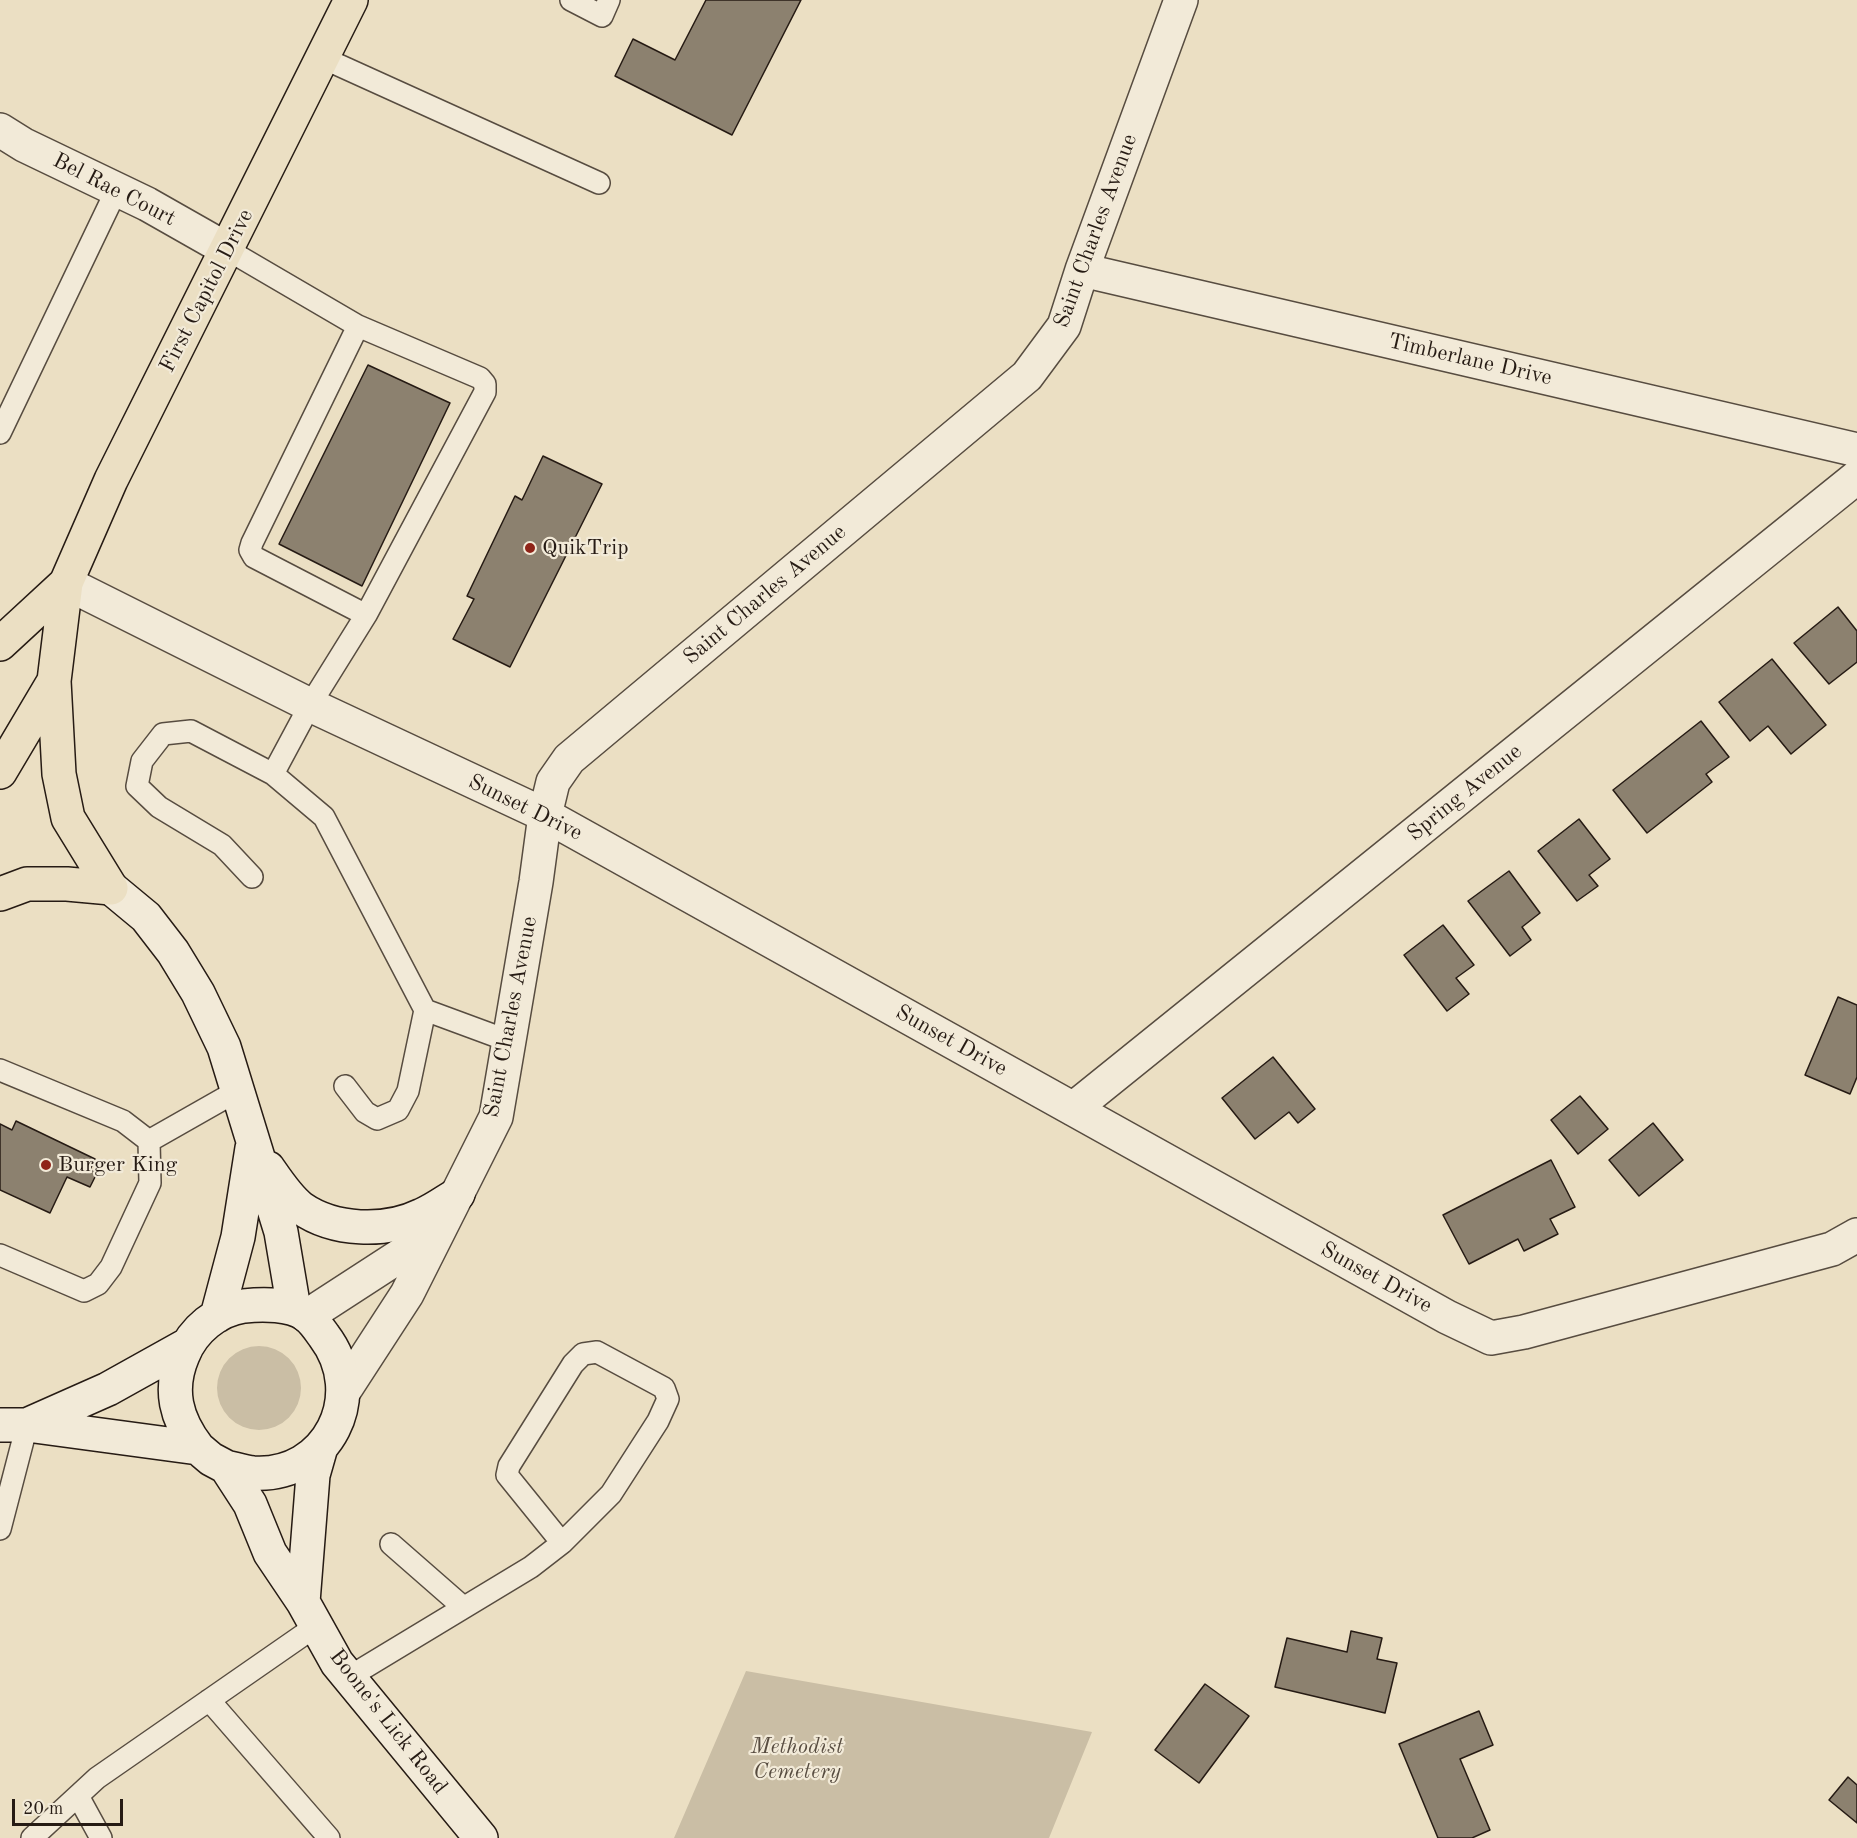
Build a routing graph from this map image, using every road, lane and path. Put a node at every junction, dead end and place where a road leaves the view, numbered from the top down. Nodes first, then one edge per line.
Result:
1 (351, 0) edge
2 (571, 0) edge
3 (609, 0) edge
4 (1181, 0) edge
5 (323, 58) junction
6 (0, 130) edge
7 (599, 183) dead end
8 (116, 191) junction
9 (228, 250) junction
10 (1082, 270) junction
11 (358, 326) junction
12 (0, 433) edge
13 (1857, 450) edge
14 (1857, 477) edge
15 (66, 583) junction
16 (366, 615) junction
17 (0, 644) edge
18 (54, 681) junction
19 (310, 705) junction
20 (0, 772) edge
21 (273, 774) junction
22 (545, 814) junction
23 (252, 877) dead end
24 (111, 888) junction
25 (0, 894) edge
26 (425, 1010) junction
27 (509, 1041) junction
28 (0, 1070) edge
29 (345, 1086) dead end
30 (237, 1091) junction
31 (1073, 1108) junction
32 (150, 1141) junction
33 (253, 1144) junction
34 (458, 1194) junction
35 (438, 1231) junction
36 (1857, 1235) edge
37 (0, 1255) edge
38 (301, 1313) junction
39 (217, 1316) junction
40 (187, 1345) junction
41 (344, 1391) junction
42 (14, 1425) edge
43 (321, 1447) junction
44 (198, 1448) junction
45 (226, 1467) junction
46 (0, 1529) edge
47 (561, 1543) junction
48 (391, 1544) dead end
49 (463, 1607) junction
50 (310, 1614) junction
51 (349, 1677) junction
52 (209, 1700) junction
53 (78, 1796) junction
54 (32, 1838) edge
55 (101, 1838) edge
56 (329, 1838) edge
57 (481, 1838) edge

1 - 5 main road, First Capitol Drive
2 - 3 lane
4 - 10 street, Saint Charles Avenue
5 - 7 lane
5 - 9 main road, First Capitol Drive
6 - 8 street, Bel Rae Court
8 - 9 street, Bel Rae Court
8 - 12 lane
9 - 11 lane
9 - 15 main road, First Capitol Drive
10 - 13 street, Timberlane Drive
10 - 22 street, Saint Charles Avenue
11 - 16 lane
11 - 16 lane
14 - 31 street, Spring Avenue
15 - 17 main road, First Capitol Drive
15 - 18 main road, First Capitol Drive
15 - 19 street, Sunset Drive
16 - 19 lane
18 - 20 main road, First Capitol Drive
18 - 24 main road
19 - 21 lane
19 - 22 street, Sunset Drive
21 - 23 lane
21 - 26 lane
22 - 27 street, Saint Charles Avenue
22 - 31 street, Sunset Drive
24 - 25 main road
24 - 30 street
26 - 27 lane
26 - 29 lane
27 - 34 street, Saint Charles Avenue
28 - 32 lane
30 - 32 lane
30 - 33 street
31 - 36 street, Sunset Drive
32 - 37 lane
33 - 34 street
33 - 38 street
33 - 39 street
34 - 35 street, Saint Charles Avenue
35 - 38 street, Saint Charles Avenue
35 - 41 street, Saint Charles Avenue
38 - 39 street
38 - 41 street
39 - 40 street
40 - 42 street
40 - 44 street
41 - 43 street
42 - 44 street, Boone's Lick Road
42 - 46 lane
43 - 45 street
43 - 50 street
44 - 45 street, Boone's Lick Road
45 - 50 street, Boone's Lick Road
47 - 47 lane
47 - 49 lane
48 - 49 lane
49 - 51 lane
50 - 51 street, Boone's Lick Road
50 - 52 lane
51 - 57 street, Boone's Lick Road
52 - 53 lane
52 - 56 lane
53 - 54 lane
53 - 55 lane

